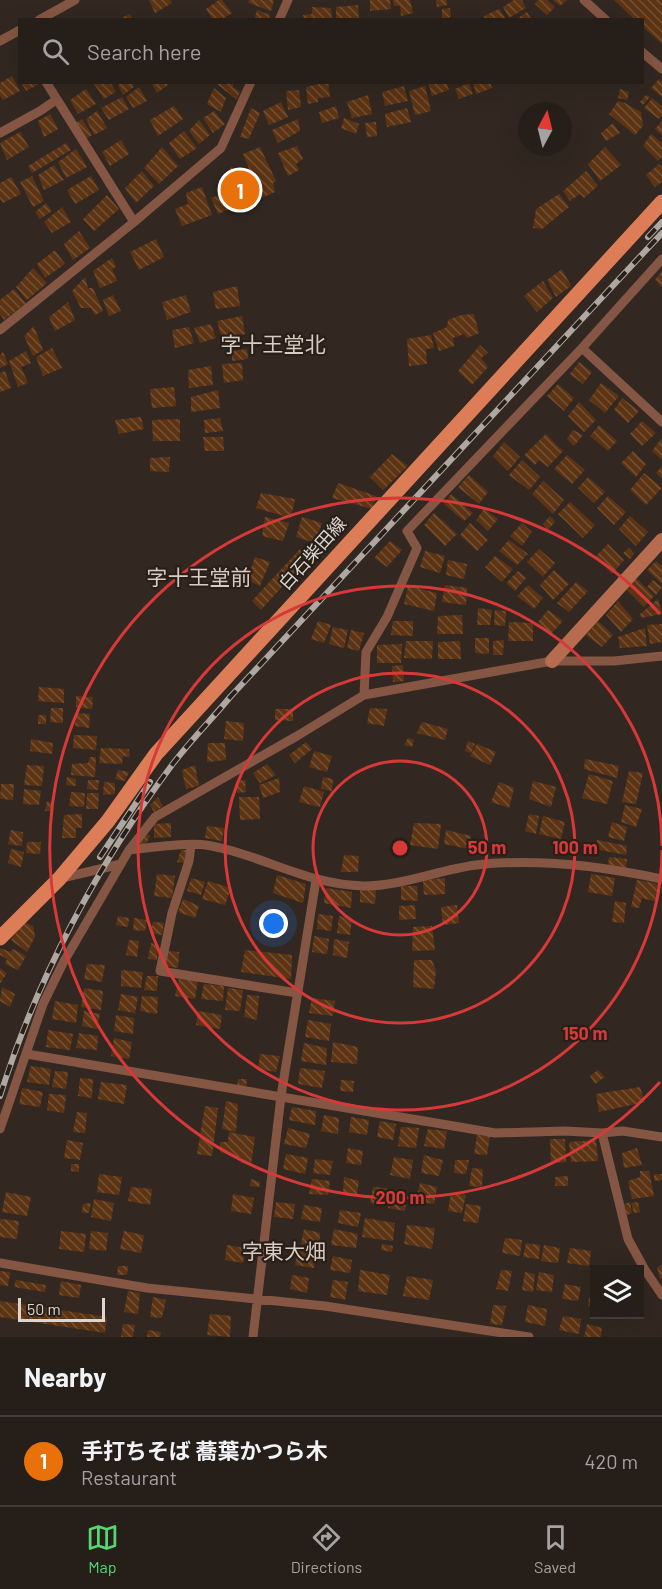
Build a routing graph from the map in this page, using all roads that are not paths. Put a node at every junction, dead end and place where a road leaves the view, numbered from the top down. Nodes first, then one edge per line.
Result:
1 (75, 0) edge
2 (288, 0) edge
3 (584, 0) edge
4 (43, 18) edge
5 (280, 18) edge
6 (604, 18) edge
7 (18, 31) edge
8 (0, 41) edge
9 (644, 54) edge
10 (662, 69) edge
11 (47, 84) edge
12 (249, 84) edge
13 (56, 100) junction
14 (0, 133) edge
15 (662, 202) edge
16 (134, 222) junction
17 (662, 259) edge
18 (0, 330) edge
19 (582, 348) junction
20 (662, 422) edge
21 (662, 540) edge
22 (662, 656) edge
23 (552, 661) junction
24 (364, 695) junction
25 (191, 845) junction
26 (129, 850) junction
27 (121, 864) junction
28 (59, 879) junction
29 (662, 879) edge
30 (316, 880) junction
31 (0, 939) edge
32 (297, 993) junction
33 (27, 1054) junction
34 (281, 1096) junction
35 (0, 1129) edge
36 (602, 1133) junction
37 (662, 1137) edge
38 (0, 1263) edge
39 (662, 1295) edge
40 (259, 1298) junction
41 (253, 1337) edge
42 (529, 1337) edge

1 - 4 street
2 - 5 street
3 - 6 street
7 - 8 street
9 - 10 street
11 - 13 street
12 - 16 street
13 - 14 street
13 - 16 street
15 - 28 main road, 白石柴田線
16 - 18 street
17 - 19 street
19 - 20 street
19 - 24 street
21 - 23 street
22 - 23 street
23 - 24 street
24 - 26 street
25 - 26 street
25 - 30 street
25 - 32 street
26 - 27 street
27 - 28 street
27 - 33 street
28 - 31 main road, 白石柴田線
29 - 30 street
30 - 32 street
32 - 34 street
33 - 34 street
33 - 35 street
34 - 36 street
34 - 40 street
36 - 37 street
36 - 39 street
38 - 40 street
40 - 41 street
40 - 42 street

